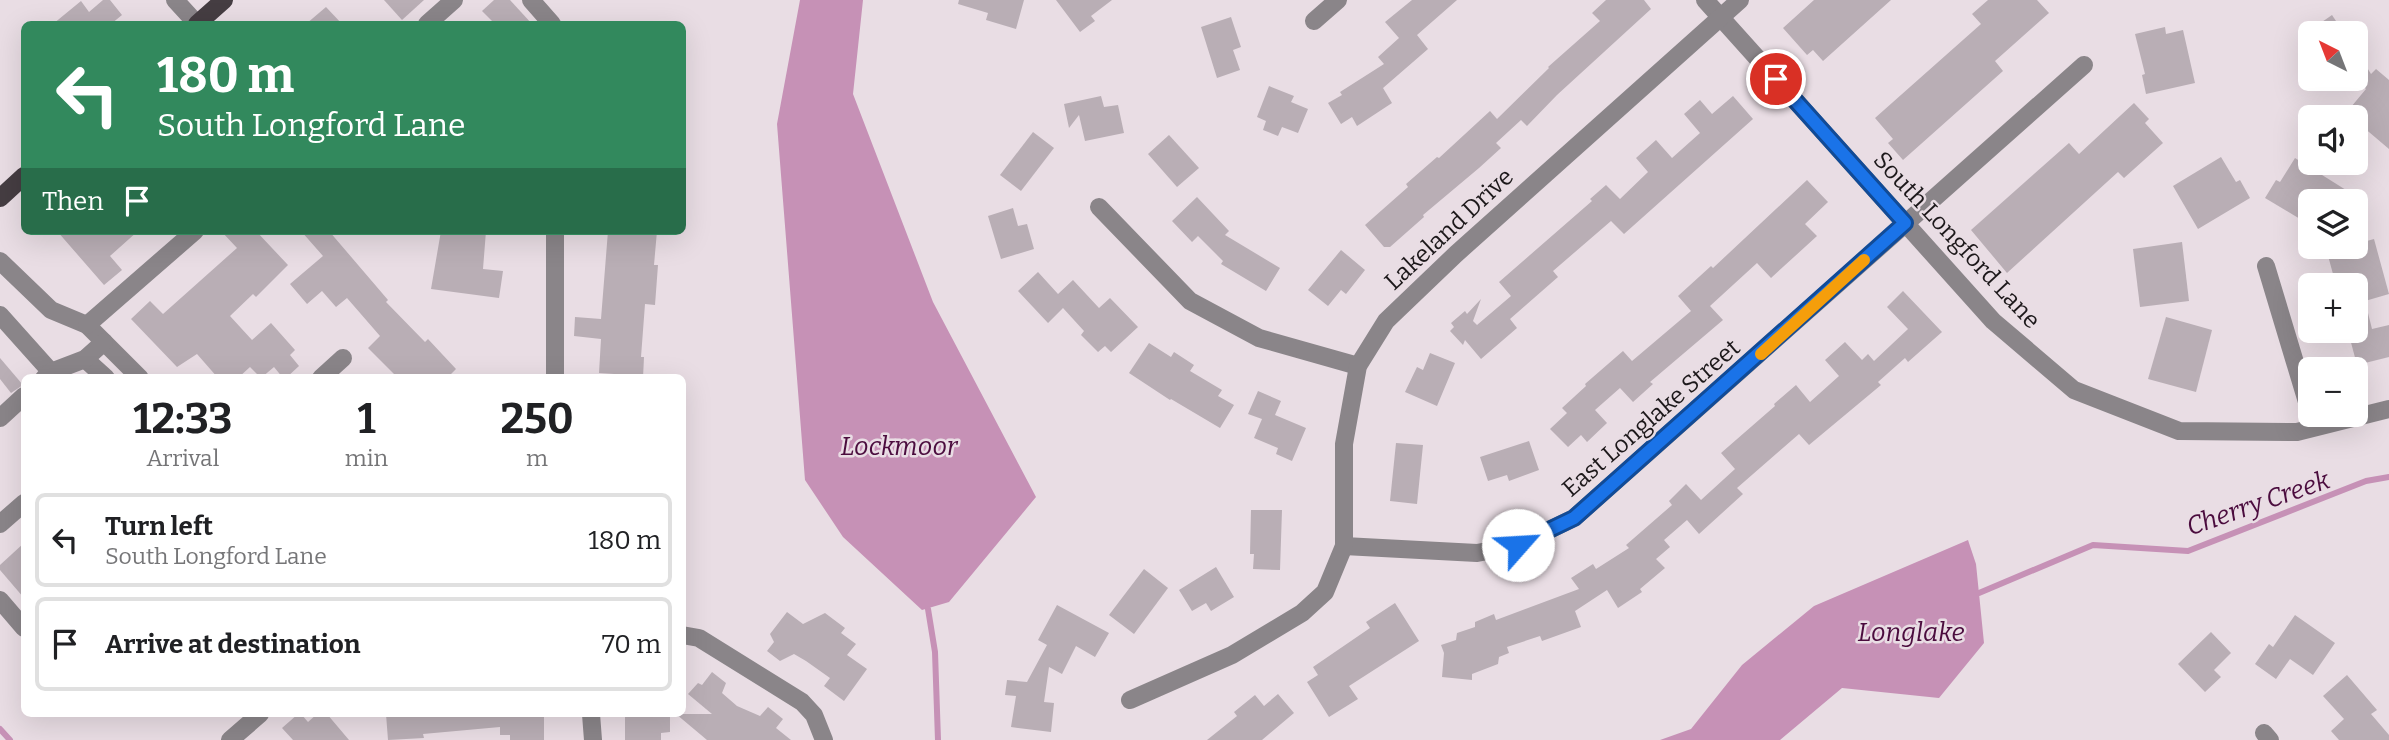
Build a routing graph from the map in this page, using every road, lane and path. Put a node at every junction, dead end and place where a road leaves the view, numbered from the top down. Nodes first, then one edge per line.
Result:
1 (175, 0) edge
2 (224, 0) edge
3 (454, 0) edge
4 (531, 0) edge
5 (1338, 0) edge
6 (1705, 0) edge
7 (1740, 0) edge
8 (1720, 17) junction
9 (194, 21) edge
10 (200, 21) edge
11 (430, 21) edge
12 (549, 21) edge
13 (1314, 22) dead end
14 (2084, 65) dead end
15 (21, 179) edge
16 (0, 198) edge
17 (1099, 207) dead end
18 (1905, 223) junction
19 (190, 235) edge
20 (555, 235) edge
21 (0, 261) edge
22 (2266, 266) dead end
23 (0, 315) edge
24 (87, 325) junction
25 (104, 342) junction
26 (343, 358) dead end
27 (85, 359) junction
28 (1358, 366) junction
29 (2298, 372) edge
30 (47, 374) edge
31 (50, 374) edge
32 (102, 374) edge
33 (136, 374) edge
34 (325, 374) edge
35 (554, 374) edge
36 (21, 399) edge
37 (2389, 409) edge
38 (2368, 411) edge
39 (0, 418) edge
40 (2302, 427) edge
41 (21, 506) edge
42 (0, 524) edge
43 (1344, 546) junction
44 (0, 600) edge
45 (21, 624) edge
46 (686, 636) edge
47 (1130, 700) dead end
48 (257, 717) edge
49 (591, 717) edge
50 (230, 740) edge
51 (593, 740) edge
52 (824, 740) edge

1 - 9 street
2 - 10 main road
3 - 11 street
4 - 12 street
5 - 13 street
6 - 8 street, South Longford Lane
7 - 8 street, Lakeland Drive
8 - 18 street, South Longford Lane
8 - 28 street, Lakeland Drive
14 - 18 street, East Longlake Street
15 - 16 main road
17 - 28 street
18 - 40 street, South Longford Lane
18 - 43 street, East Longlake Street
19 - 24 street
20 - 35 street
21 - 24 street
22 - 29 street
23 - 30 street
24 - 25 street
25 - 27 street
25 - 33 street
26 - 34 street
27 - 31 street
27 - 32 street
28 - 43 street, Lakeland Drive
36 - 39 street
37 - 38 street, South Longford Lane
41 - 42 street
43 - 47 street
44 - 45 street
46 - 52 street
48 - 50 street
49 - 51 street

